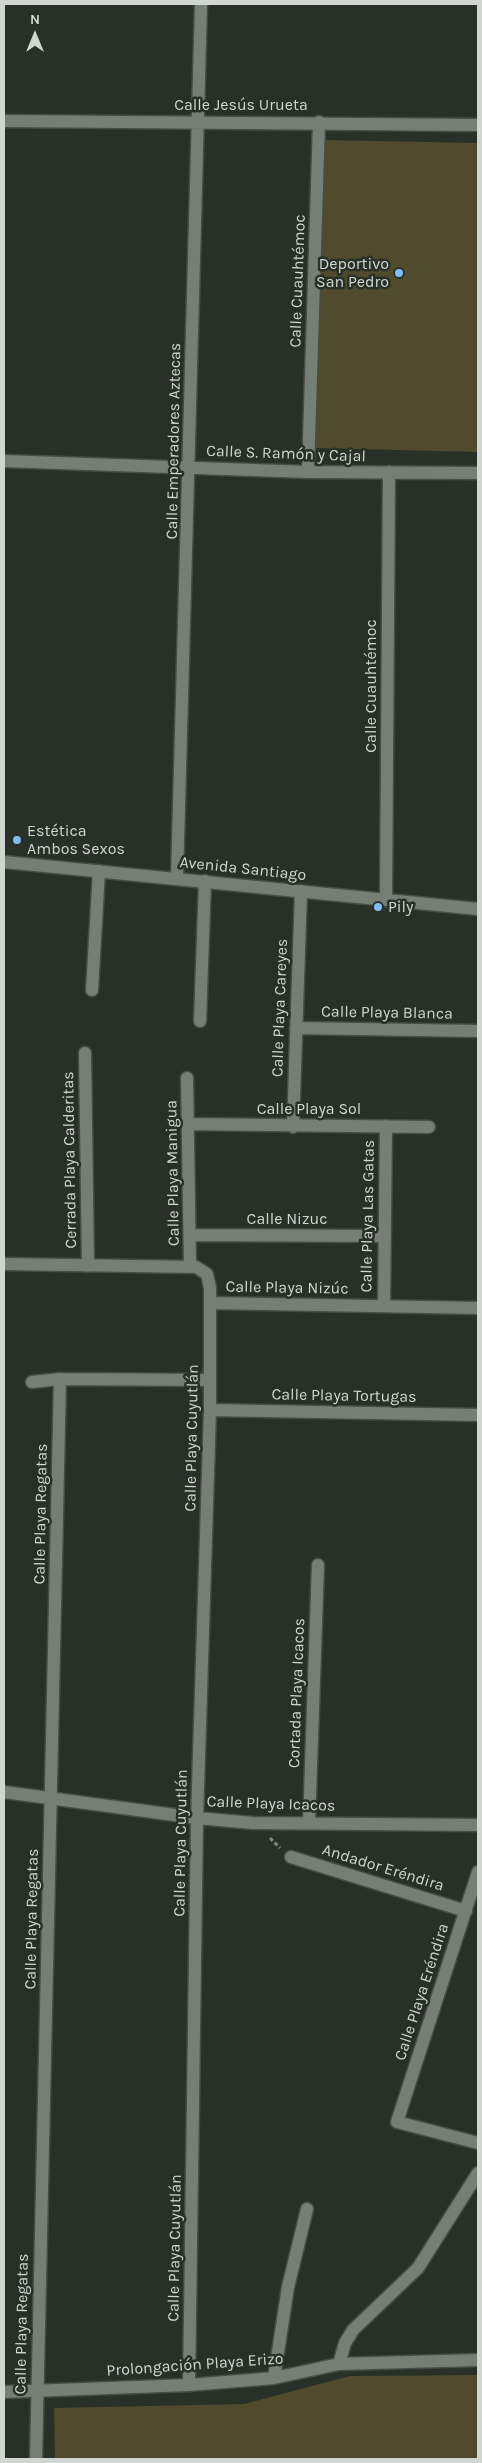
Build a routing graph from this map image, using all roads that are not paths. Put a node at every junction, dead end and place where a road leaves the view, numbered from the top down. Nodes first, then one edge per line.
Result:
1 (201, 4) edge
2 (4, 121) edge
3 (198, 121) junction
4 (320, 122) junction
5 (478, 125) edge
6 (4, 461) edge
7 (190, 467) junction
8 (308, 472) junction
9 (389, 472) junction
10 (478, 473) edge
11 (4, 862) edge
12 (99, 871) junction
13 (178, 878) junction
14 (206, 881) junction
15 (301, 891) junction
16 (386, 899) junction
17 (478, 909) edge
18 (92, 990) dead end
19 (200, 1021) dead end
20 (296, 1028) junction
21 (478, 1030) edge
22 (85, 1053) dead end
23 (188, 1078) dead end
24 (188, 1124) junction
25 (293, 1126) junction
26 (386, 1126) junction
27 (429, 1128) dead end
28 (190, 1235) junction
29 (384, 1236) junction
30 (4, 1264) edge
31 (88, 1266) junction
32 (190, 1267) junction
33 (211, 1303) junction
34 (384, 1306) junction
35 (478, 1308) edge
36 (60, 1379) junction
37 (210, 1380) junction
38 (32, 1382) dead end
39 (210, 1410) junction
40 (478, 1415) edge
41 (318, 1565) dead end
42 (4, 1792) edge
43 (51, 1798) junction
44 (197, 1818) junction
45 (309, 1823) junction
46 (478, 1825) edge
47 (291, 1857) dead end
48 (478, 1872) edge
49 (466, 1911) junction
50 (478, 2144) edge
51 (478, 2173) edge
52 (307, 2209) dead end
53 (478, 2360) edge
54 (339, 2364) junction
55 (274, 2378) junction
56 (189, 2384) junction
57 (36, 2391) junction
58 (4, 2392) edge
59 (36, 2459) edge

1 - 3 street, Calle Emperadores Aztecas
2 - 3 street, Calle Jesús Urueta
3 - 4 street, Calle Jesús Urueta
3 - 7 street, Calle Emperadores Aztecas
4 - 5 street, Calle Jesús Urueta
4 - 8 street, Calle Cuauhtémoc
6 - 7 street, Calle S. Ramón y Cajal
7 - 8 street, Calle S. Ramón y Cajal
7 - 13 street, Calle Emperadores Aztecas
8 - 9 street, Calle S. Ramón y Cajal
9 - 10 street, Calle S. Ramón y Cajal
9 - 16 street, Calle Cuauhtémoc
11 - 12 street, Avenida Santiago
12 - 13 street, Avenida Santiago
12 - 18 street
13 - 14 street, Avenida Santiago
14 - 15 street, Avenida Santiago
14 - 19 street
15 - 16 street, Avenida Santiago
15 - 20 street, Calle Playa Careyes
16 - 17 street, Avenida Santiago
20 - 21 street, Calle Playa Blanca
20 - 25 street, Calle Playa Careyes
22 - 31 street, Cerrada Playa Calderitas
23 - 24 street, Calle Playa Manigua
24 - 25 street, Calle Playa Sol
24 - 28 street, Calle Playa Manigua
25 - 26 street, Calle Playa Sol
26 - 27 street, Calle Playa Sol
26 - 29 street, Calle Playa Las Gatas
28 - 29 street, Calle Nizuc
28 - 32 street, Calle Playa Manigua
29 - 34 street, Calle Playa Las Gatas
30 - 31 street
31 - 32 street
32 - 33 street, Calle Playa Nizúc
33 - 34 street, Calle Playa Nizúc
33 - 37 street, Calle Playa Cuyutlán
34 - 35 street, Calle Playa Nizúc
36 - 37 street
36 - 38 street
36 - 43 street, Calle Playa Regatas
37 - 39 street, Calle Playa Cuyutlán
39 - 40 street, Calle Playa Tortugas
39 - 44 street, Calle Playa Cuyutlán
41 - 45 street, Cortada Playa Icacos
42 - 43 street, Calle Playa Icacos
43 - 44 street, Calle Playa Icacos
43 - 57 street, Calle Playa Regatas
44 - 45 street, Calle Playa Icacos
44 - 56 street, Calle Playa Cuyutlán
45 - 46 street, Calle Playa Icacos
47 - 49 street, Andador Eréndira
48 - 49 street, Calle Playa Eréndira
49 - 50 street, Calle Playa Eréndira
51 - 54 street
52 - 55 street
53 - 54 street, Prolongación Playa Erizo
54 - 55 street, Prolongación Playa Erizo
55 - 56 street, Prolongación Playa Erizo
56 - 57 street, Prolongación Playa Erizo
57 - 58 street, Prolongación Playa Erizo
57 - 59 street, Calle Playa Regatas

